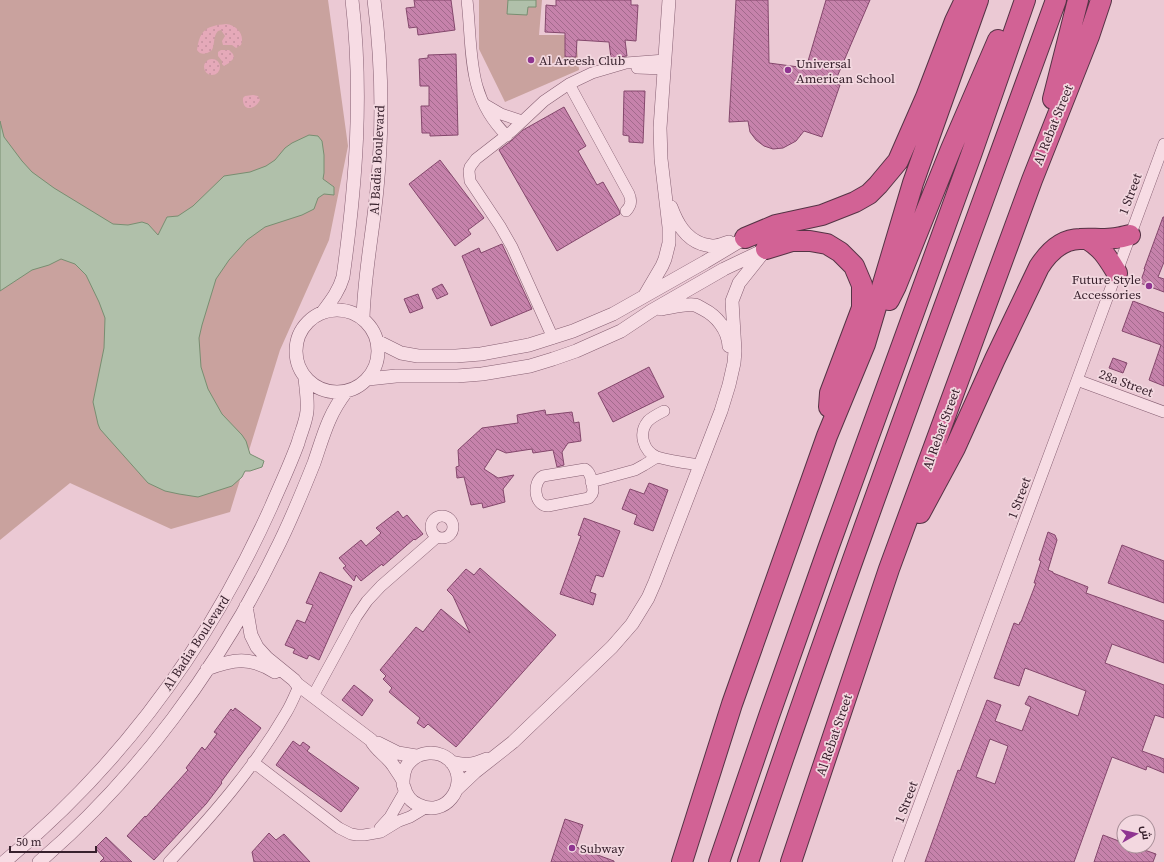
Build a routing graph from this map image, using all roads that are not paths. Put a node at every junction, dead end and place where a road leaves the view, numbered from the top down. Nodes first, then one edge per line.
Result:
1 (352, 0) edge
2 (374, 0) edge
3 (467, 0) edge
4 (669, 0) edge
5 (965, 0) edge
6 (978, 0) edge
7 (1016, 0) edge
8 (1024, 0) edge
9 (1056, 0) edge
10 (1078, 0) edge
11 (1101, 0) edge
12 (664, 65) junction
13 (569, 84) junction
14 (484, 103) junction
15 (522, 121) junction
16 (507, 136) junction
17 (1164, 144) edge
18 (1032, 180) junction
19 (666, 193) junction
20 (626, 212) dead end
21 (1130, 235) junction
22 (745, 238) junction
23 (1087, 239) junction
24 (766, 249) junction
25 (1117, 273) junction
26 (644, 296) junction
27 (651, 311) junction
28 (322, 313) junction
29 (363, 319) junction
30 (553, 338) junction
31 (377, 341) junction
32 (865, 344) junction
33 (734, 363) junction
34 (305, 378) junction
35 (368, 379) junction
36 (1077, 380) junction
37 (346, 392) junction
38 (664, 411) dead end
39 (1164, 412) edge
40 (827, 436) junction
41 (657, 457) junction
42 (700, 465) junction
43 (591, 482) junction
44 (437, 537) dead end
45 (889, 569) junction
46 (246, 606) junction
47 (207, 669) junction
48 (298, 685) junction
49 (312, 696) junction
50 (371, 740) junction
51 (498, 754) junction
52 (416, 756) junction
53 (253, 762) junction
54 (451, 762) junction
55 (404, 786) junction
56 (457, 789) junction
57 (424, 808) junction
58 (376, 833) junction
59 (4, 862) edge
60 (39, 862) edge
61 (169, 862) edge
62 (682, 862) edge
63 (719, 862) edge
64 (748, 862) edge
65 (791, 862) edge
66 (898, 862) edge

1 - 28 street, Al Badia Boulevard
2 - 29 street, Al Badia Boulevard
3 - 14 street
4 - 12 street
5 - 22 highway
6 - 32 highway
7 - 32 highway
8 - 63 highway
9 - 64 highway
10 - 18 highway
11 - 18 highway, Al Rebat Street
12 - 13 street
12 - 19 street
13 - 15 street
13 - 20 street
14 - 15 street
14 - 16 street
15 - 16 street
16 - 30 street
17 - 21 street, 1 Street
18 - 45 highway, Al Rebat Street
19 - 22 street
19 - 26 street
21 - 23 highway
21 - 25 street, 1 Street
22 - 26 street
23 - 25 highway
23 - 45 highway
24 - 27 street
24 - 33 street
24 - 40 highway
25 - 36 street, 1 Street
26 - 30 street
27 - 33 street
27 - 35 street
28 - 29 street
28 - 34 street
29 - 31 street
30 - 31 street
31 - 35 street
32 - 40 highway
33 - 42 street
34 - 37 street
34 - 59 street, Al Badia Boulevard
35 - 37 street
36 - 39 street, 28a Street
36 - 66 street, 1 Street
37 - 46 street, Al Badia Boulevard
38 - 41 street
40 - 62 highway
41 - 42 street
41 - 43 street
42 - 51 street
43 - 43 street
44 - 49 street
45 - 65 highway, Al Rebat Street
46 - 47 street, Al Badia Boulevard
46 - 48 street
47 - 48 street
47 - 60 street, Al Badia Boulevard
48 - 49 street
48 - 53 street
49 - 50 street
50 - 52 street
50 - 55 street
51 - 54 street
51 - 56 street
52 - 54 street
52 - 55 street
53 - 58 street
53 - 61 street
54 - 56 street
55 - 57 street
55 - 58 street
56 - 57 street
57 - 58 street

